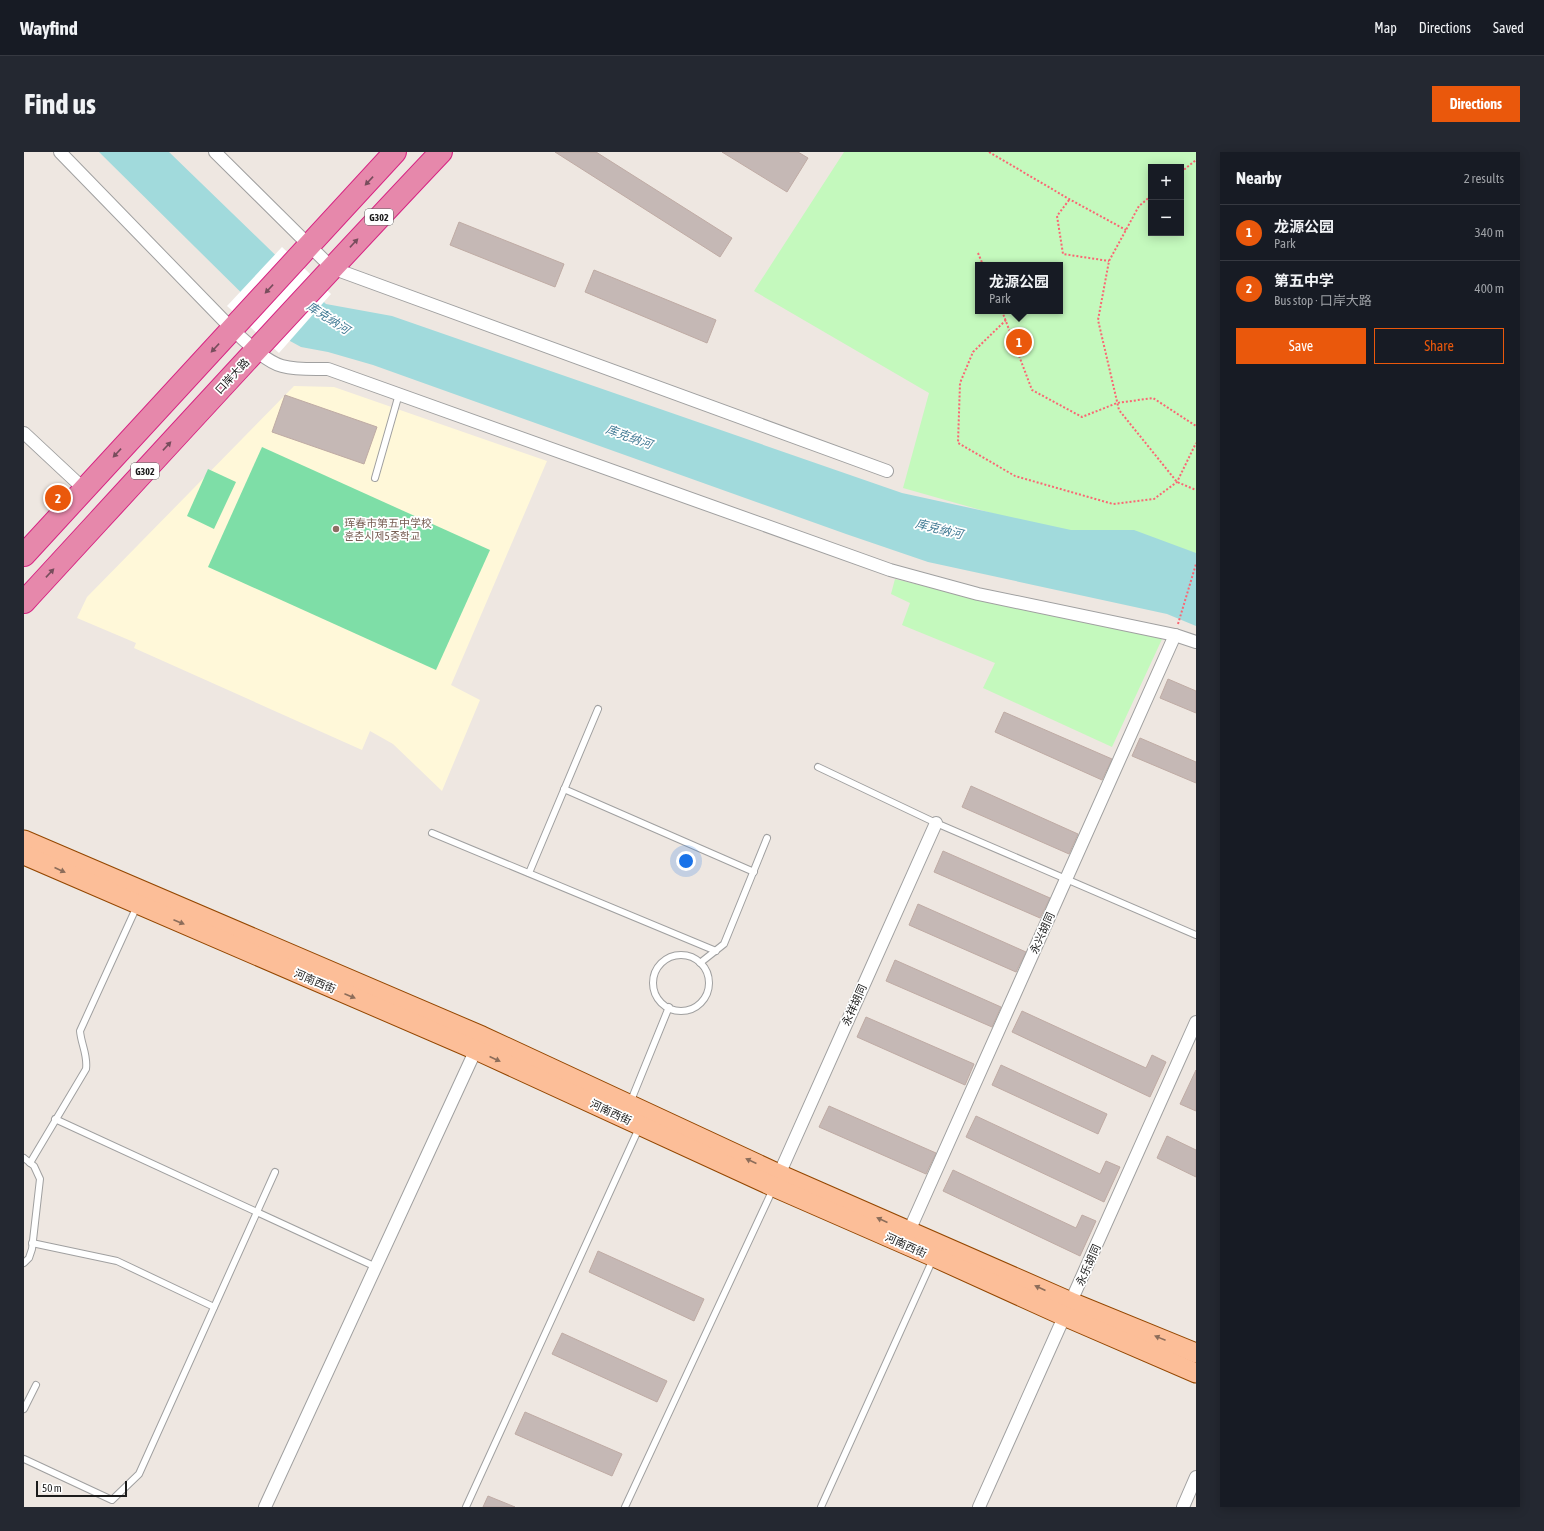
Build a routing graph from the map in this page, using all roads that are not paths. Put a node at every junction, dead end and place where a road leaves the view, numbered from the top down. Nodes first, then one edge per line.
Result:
1 (60, 152) edge
2 (215, 152) edge
3 (396, 152) edge
4 (441, 152) edge
5 (302, 253) junction
6 (325, 275) junction
7 (237, 324) junction
8 (261, 346) junction
9 (399, 394) junction
10 (24, 433) edge
11 (887, 471) dead end
12 (375, 478) dead end
13 (84, 489) junction
14 (24, 555) edge
15 (24, 602) edge
16 (1177, 629) junction
17 (1196, 642) edge
18 (598, 709) dead end
19 (818, 767) dead end
20 (564, 789) junction
21 (936, 823) junction
22 (432, 833) dead end
23 (767, 838) dead end
24 (24, 840) edge
25 (24, 855) edge
26 (754, 872) junction
27 (529, 873) junction
28 (1066, 879) junction
29 (137, 904) junction
30 (1196, 935) edge
31 (716, 950) junction
32 (700, 963) junction
33 (668, 1007) junction
34 (1196, 1022) edge
35 (479, 1043) junction
36 (630, 1104) junction
37 (55, 1119) junction
38 (640, 1126) junction
39 (24, 1158) edge
40 (30, 1163) junction
41 (275, 1172) dead end
42 (776, 1181) junction
43 (257, 1212) junction
44 (910, 1231) junction
45 (32, 1243) junction
46 (934, 1257) junction
47 (24, 1263) edge
48 (376, 1267) junction
49 (214, 1307) junction
50 (1068, 1309) junction
51 (1196, 1353) edge
52 (1196, 1373) edge
53 (36, 1385) dead end
54 (24, 1409) edge
55 (24, 1459) edge
56 (1196, 1477) edge
57 (265, 1507) edge
58 (466, 1507) edge
59 (625, 1507) edge
60 (821, 1507) edge
61 (979, 1507) edge
62 (1183, 1507) edge

1 - 7 street
2 - 5 street
3 -> 5 highway, G302
6 -> 4 highway, 口岸大路 / G302
5 - 6 street
5 -> 7 highway, G302
6 - 8 highway, 口岸大路 / G302
6 - 11 street
7 - 8 street
7 -> 13 highway, G302
8 - 9 street
15 -> 8 highway, 口岸大路 / G302
9 - 12 lane
9 - 16 street
10 - 13 street
13 - 14 highway, G302
16 - 17 street
16 - 28 street, 永兴胡同
18 - 20 lane
19 - 21 lane
20 - 26 lane
20 - 27 lane
21 - 28 lane
21 - 42 street, 永祥胡同
22 - 27 lane
23 - 26 lane
24 - 35 main road, 河南西街
25 -> 29 main road, 河南西街
26 - 31 lane
27 - 31 lane
28 - 30 lane
28 - 44 street, 永兴胡同
29 -> 35 main road, 河南西街
29 - 37 lane
31 - 32 lane
32 - 33 lane
32 - 33 lane
33 - 36 lane
34 - 50 street, 永乐胡同
35 - 36 main road, 河南西街
35 -> 38 main road, 河南西街
35 - 48 street
42 -> 36 main road, 河南西街
37 - 40 lane
37 - 43 lane
38 - 42 main road, 河南西街
38 - 58 lane
39 - 40 lane
40 - 45 lane
41 - 43 lane
44 -> 42 main road, 河南西街
42 - 46 main road, 河南西街
42 - 59 lane
43 - 48 lane
43 - 49 lane
50 -> 44 main road, 河南西街
45 - 47 lane
45 - 49 lane
46 - 50 main road, 河南西街
46 - 60 lane
48 - 57 street
49 - 55 lane
51 -> 50 main road, 河南西街
50 - 52 main road, 河南西街
50 - 61 street, 永乐胡同
53 - 54 lane
56 - 62 street

